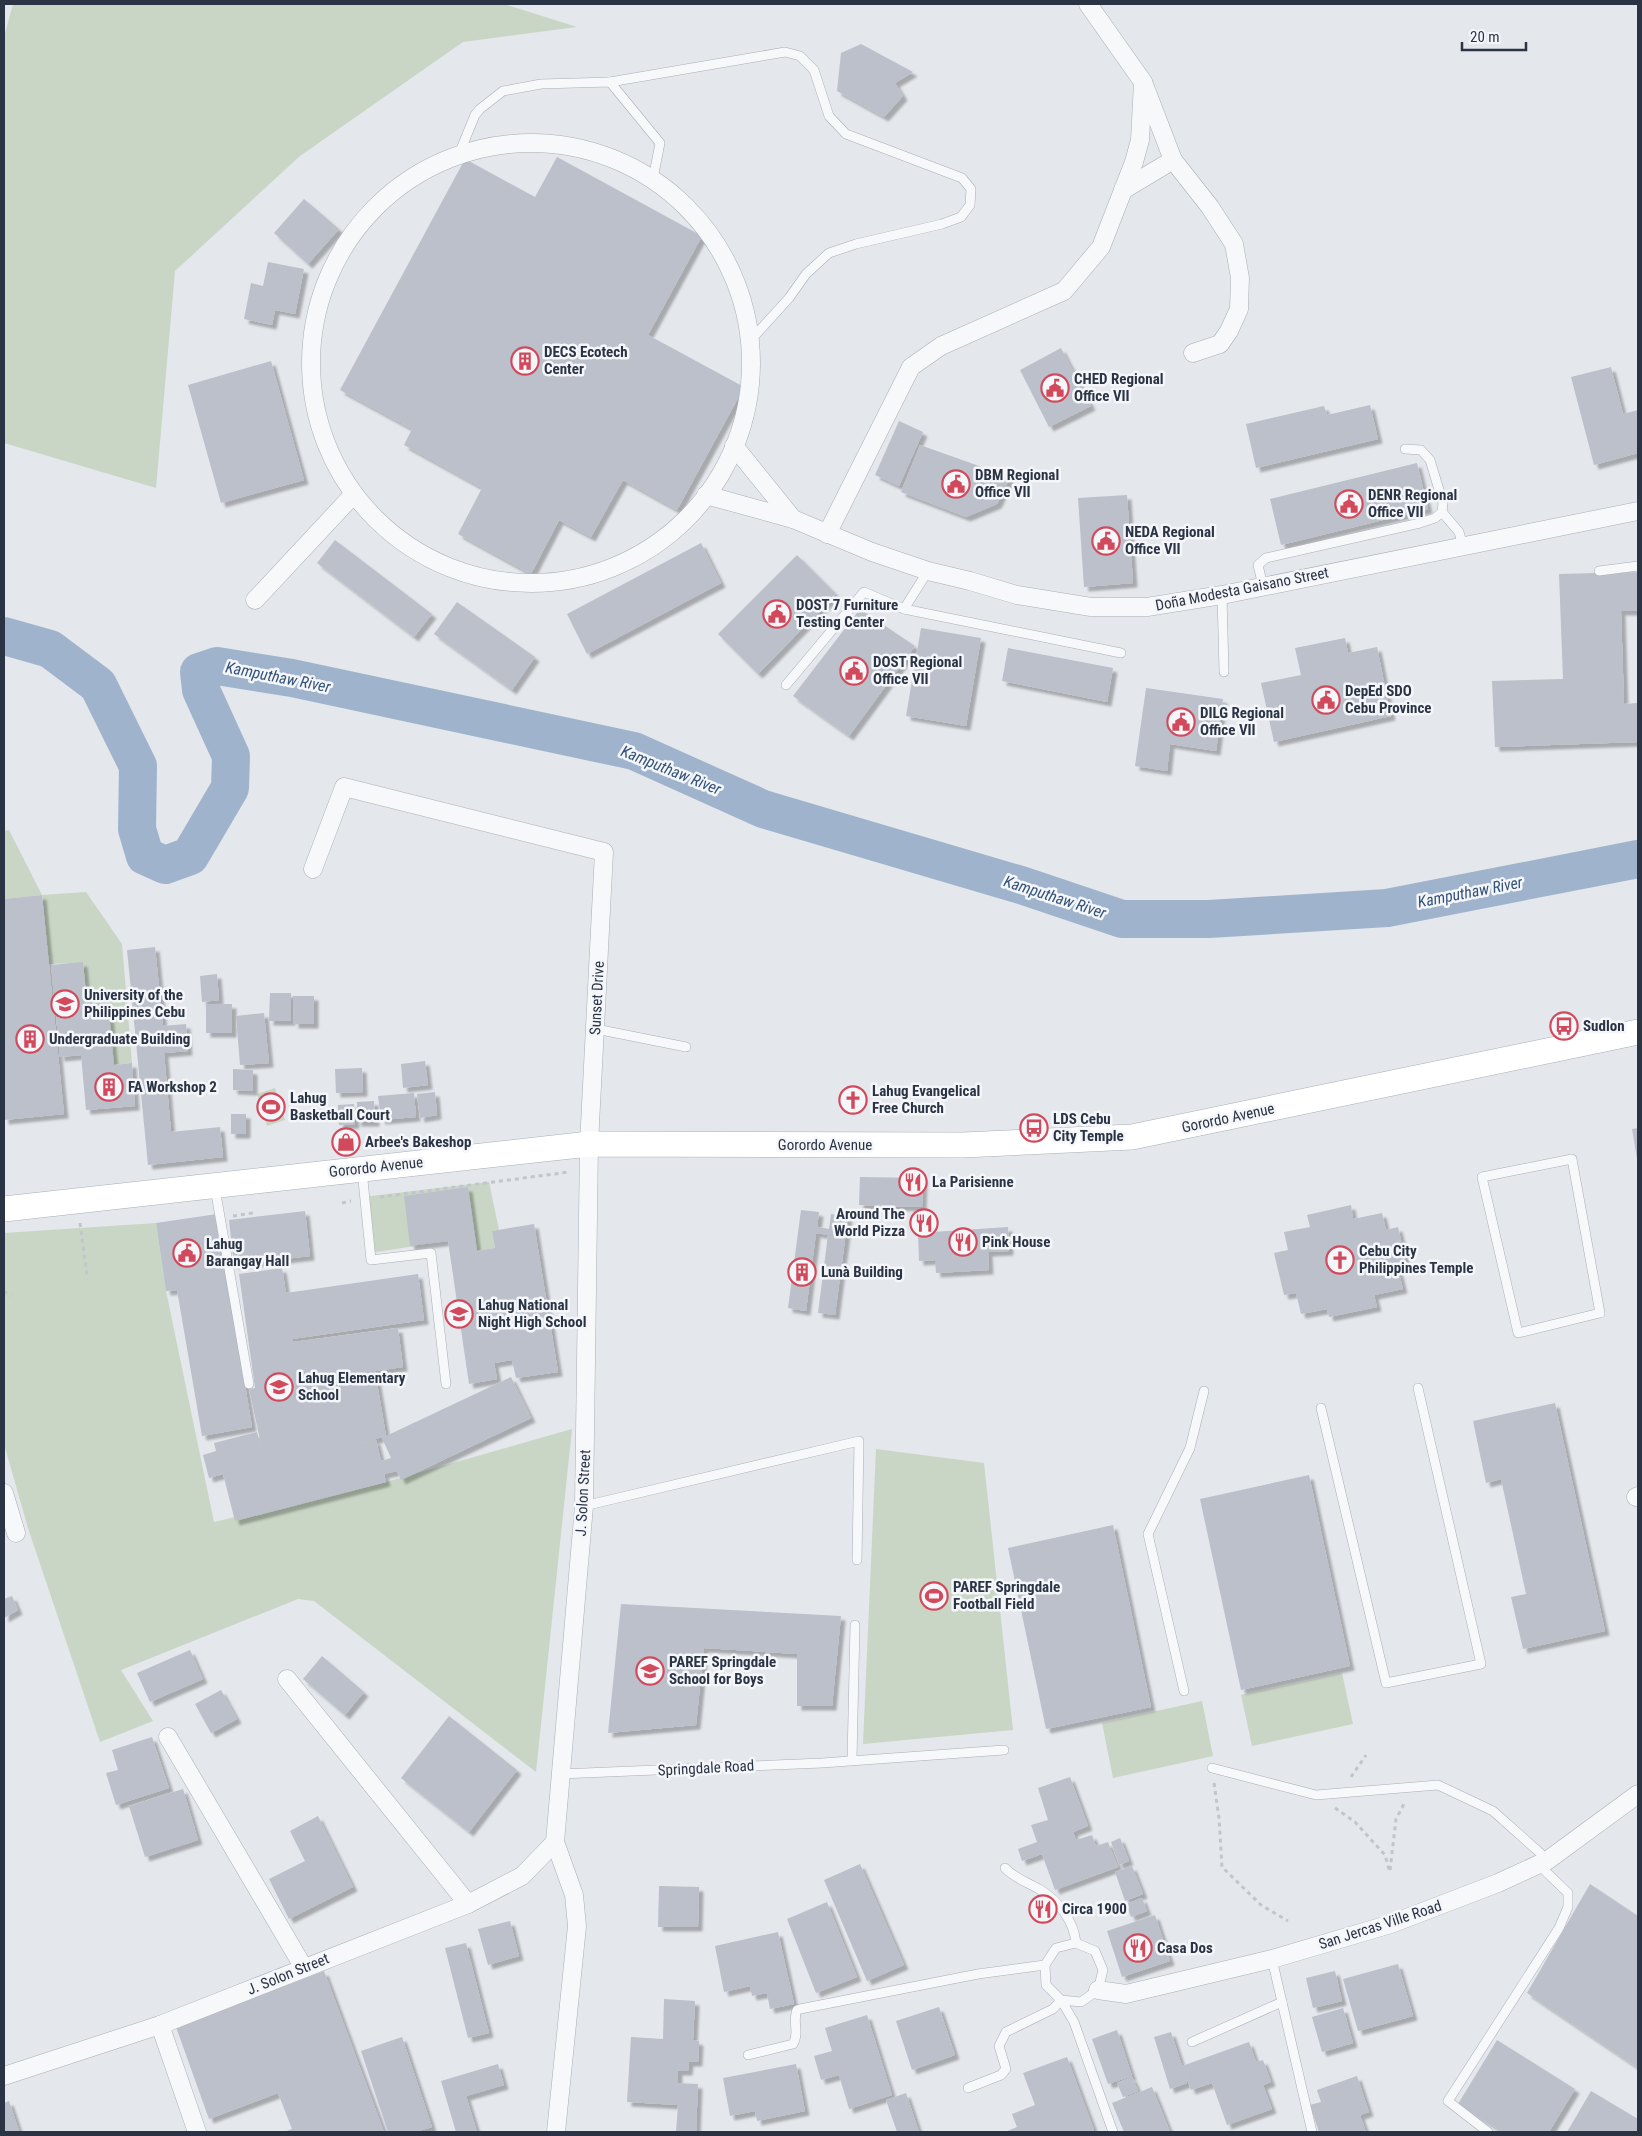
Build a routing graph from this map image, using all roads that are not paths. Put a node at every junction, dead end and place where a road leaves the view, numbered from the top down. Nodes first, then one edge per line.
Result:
1 (1088, 4) edge
2 (610, 82) junction
3 (1143, 82) junction
4 (459, 154) junction
5 (1173, 160) junction
6 (653, 179) junction
7 (1123, 190) junction
8 (749, 342) junction
9 (1193, 353) dead end
10 (734, 446) junction
11 (1405, 449) dead end
12 (354, 494) junction
13 (706, 495) junction
14 (1638, 511) edge
15 (1442, 512) junction
16 (793, 519) junction
17 (827, 534) junction
18 (1463, 546) junction
19 (1638, 566) edge
20 (928, 571) junction
21 (1599, 571) dead end
22 (1263, 586) junction
23 (1222, 595) junction
24 (255, 600) dead end
25 (904, 609) junction
26 (1122, 653) dead end
27 (1224, 672) dead end
28 (786, 686) dead end
29 (313, 869) dead end
30 (596, 1029) junction
31 (1638, 1032) edge
32 (686, 1047) dead end
33 (589, 1144) junction
34 (362, 1169) junction
35 (1482, 1177) joint
36 (215, 1185) junction
37 (4, 1209) edge
38 (250, 1384) dead end
39 (446, 1384) dead end
40 (1418, 1388) dead end
41 (1204, 1391) dead end
42 (1321, 1408) dead end
43 (4, 1493) edge
44 (584, 1506) junction
45 (16, 1533) dead end
46 (857, 1560) dead end
47 (855, 1625) dead end
48 (287, 1679) dead end
49 (1184, 1690) dead end
50 (168, 1737) dead end
51 (1004, 1750) dead end
52 (852, 1760) junction
53 (1212, 1768) road end
54 (560, 1774) junction
55 (1638, 1794) edge
56 (555, 1842) junction
57 (1544, 1863) junction
58 (1005, 1868) dead end
59 (468, 1904) junction
60 (1076, 1943) junction
61 (1272, 1959) junction
62 (1045, 1965) junction
63 (304, 1968) junction
64 (1098, 1990) junction
65 (1061, 2000) junction
66 (1282, 2002) junction
67 (160, 2025) junction
68 (1192, 2042) dead end
69 (748, 2055) dead end
70 (4, 2076) edge
71 (968, 2088) dead end
72 (1485, 2131) edge
73 (197, 2132) edge
74 (556, 2132) edge
75 (1113, 2132) edge
76 (1312, 2132) edge

1 - 3 street
2 - 4 lane
2 - 6 lane
2 - 8 lane
3 - 5 street
3 - 7 street
4 - 6 street
4 - 12 street
5 - 7 street
5 - 9 street
6 - 8 street
7 - 17 street
8 - 10 street
10 - 13 street
10 - 16 street, Doña Modesta Gaisano Street
11 - 15 lane
12 - 13 street
12 - 24 street
13 - 16 street, Doña Modesta Gaisano Street
14 - 18 street, Doña Modesta Gaisano Street
15 - 18 lane
15 - 22 lane
16 - 17 street, Doña Modesta Gaisano Street
17 - 20 street, Doña Modesta Gaisano Street
18 - 22 street, Doña Modesta Gaisano Street
19 - 21 lane
20 - 23 street, Doña Modesta Gaisano Street
20 - 25 lane
22 - 23 street, Doña Modesta Gaisano Street
23 - 27 lane
25 - 26 lane
25 - 28 lane
29 - 30 street, Sunset Drive
30 - 32 lane
30 - 33 street, Sunset Drive
31 - 33 main road, Gorordo Avenue
33 - 34 main road, Gorordo Avenue
33 - 44 street, J. Solon Street
34 - 36 main road, Gorordo Avenue
34 - 39 lane
35 - 35 lane
36 - 37 main road, Gorordo Avenue
36 - 38 lane
40 - 42 lane
41 - 49 lane
43 - 45 street
44 - 46 lane
44 - 54 street, J. Solon Street
47 - 52 lane
48 - 59 street
50 - 63 street
51 - 52 lane, Springdale Road
52 - 54 lane, Springdale Road
53 - 57 lane
54 - 56 street, J. Solon Street
55 - 57 street, San Jercas Ville Road
56 - 59 street, J. Solon Street
56 - 74 street, J. Solon Street
57 - 61 street, San Jercas Ville Road
57 - 72 lane
58 - 60 lane
59 - 63 street, J. Solon Street
60 - 62 lane
60 - 64 lane
61 - 64 street, San Jercas Ville Road
61 - 66 lane
62 - 65 lane
62 - 69 lane
63 - 67 street, J. Solon Street
64 - 65 lane
65 - 71 lane
65 - 75 lane
66 - 68 lane
66 - 76 lane
67 - 70 street, J. Solon Street
67 - 73 street

